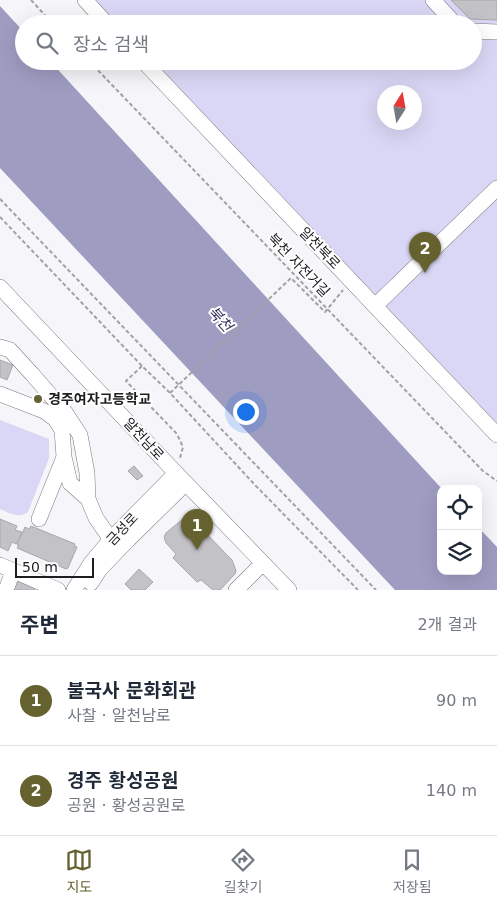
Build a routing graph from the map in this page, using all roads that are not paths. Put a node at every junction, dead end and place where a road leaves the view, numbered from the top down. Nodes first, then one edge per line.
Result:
1 (85, 0) edge
2 (433, 0) edge
3 (99, 15) edge
4 (447, 15) edge
5 (482, 31) edge
6 (497, 32) edge
7 (152, 70) edge
8 (497, 188) edge
9 (0, 287) edge
10 (375, 306) junction
11 (0, 347) edge
12 (0, 394) edge
13 (497, 435) edge
14 (64, 457) junction
15 (181, 478) junction
16 (88, 499) junction
17 (39, 519) dead end
18 (114, 545) junction
19 (263, 563) junction
20 (7, 568) edge
21 (6, 590) edge
22 (58, 590) edge
23 (74, 590) edge
24 (86, 590) edge
25 (236, 590) edge
26 (289, 590) edge

1 - 3 street
2 - 4 street
5 - 6 street
7 - 10 street, 알천북로
8 - 10 street
9 - 15 street, 알천남로
10 - 13 street, 알천북로
11 - 16 street
12 - 14 street
14 - 16 street
14 - 17 street
15 - 18 street, 금성로
15 - 19 street, 알천남로
16 - 18 street
18 - 23 street, 금성로
18 - 24 street, 금성로
19 - 25 street
19 - 26 street, 알천남로
20 - 21 street
20 - 22 street

